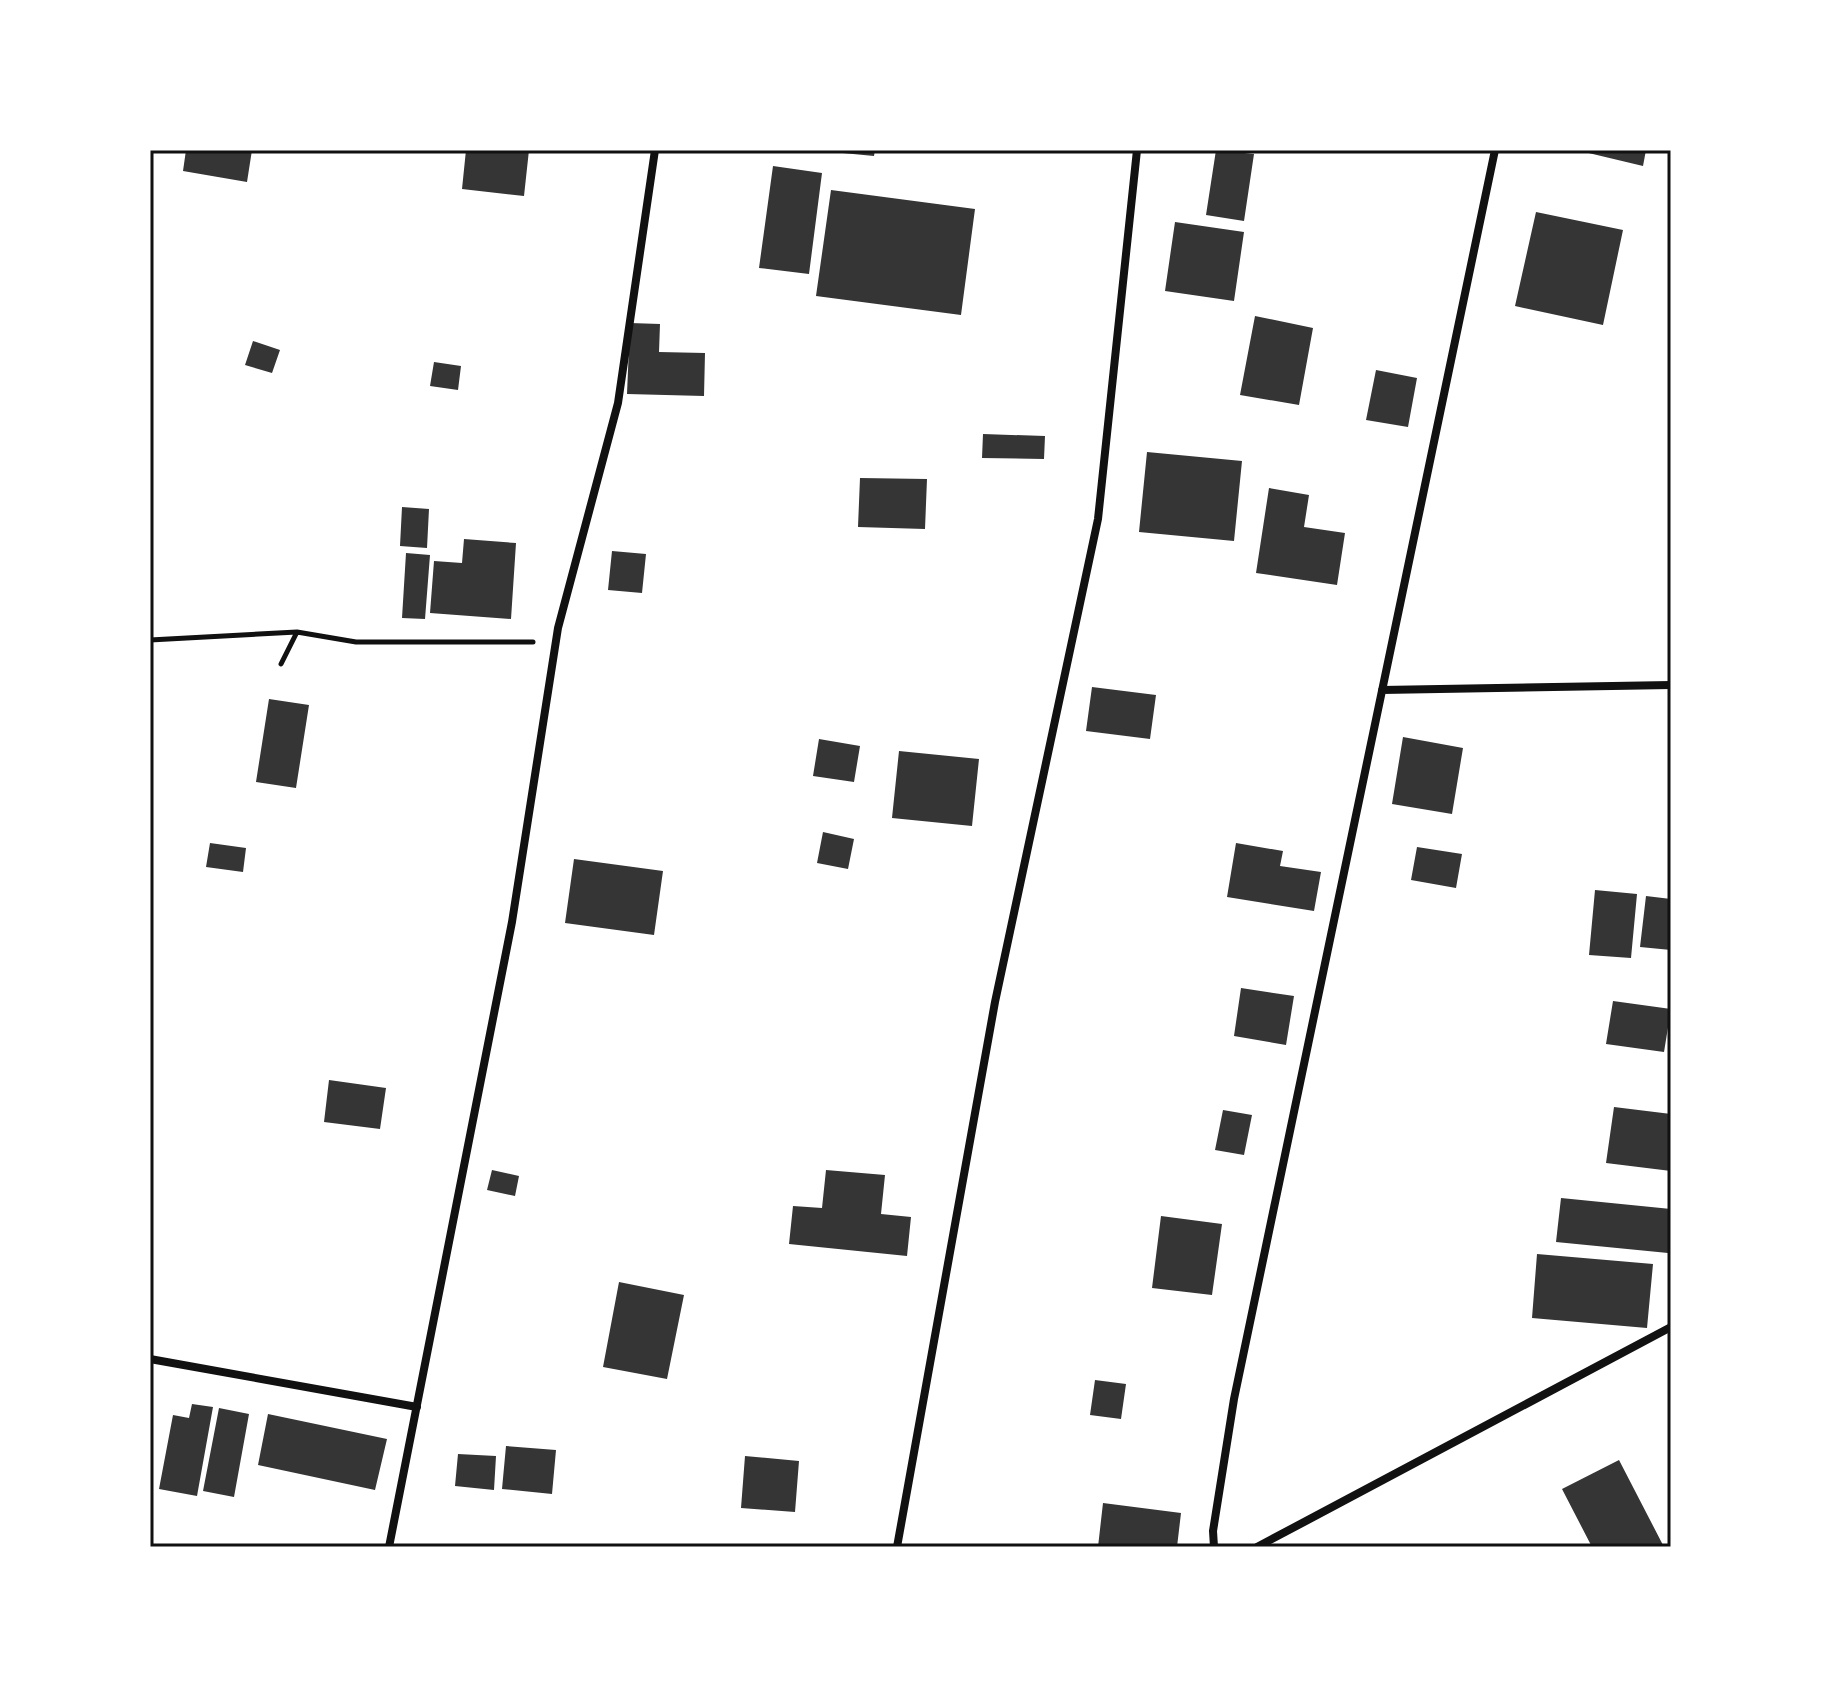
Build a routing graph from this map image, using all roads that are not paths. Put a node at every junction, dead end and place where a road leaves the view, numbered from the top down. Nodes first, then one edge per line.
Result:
1 (655, 150) edge
2 (1137, 150) edge
3 (1495, 150) edge
4 (1671, 685) edge
5 (1382, 690) junction
6 (1671, 1327) edge
7 (150, 1359) edge
8 (417, 1407) junction
9 (389, 1547) edge
10 (897, 1547) edge
11 (1214, 1547) edge
12 (1257, 1547) edge

1 - 8 street
2 - 10 street
3 - 5 street
4 - 5 street
5 - 11 street
6 - 12 street
7 - 8 street
8 - 9 street

